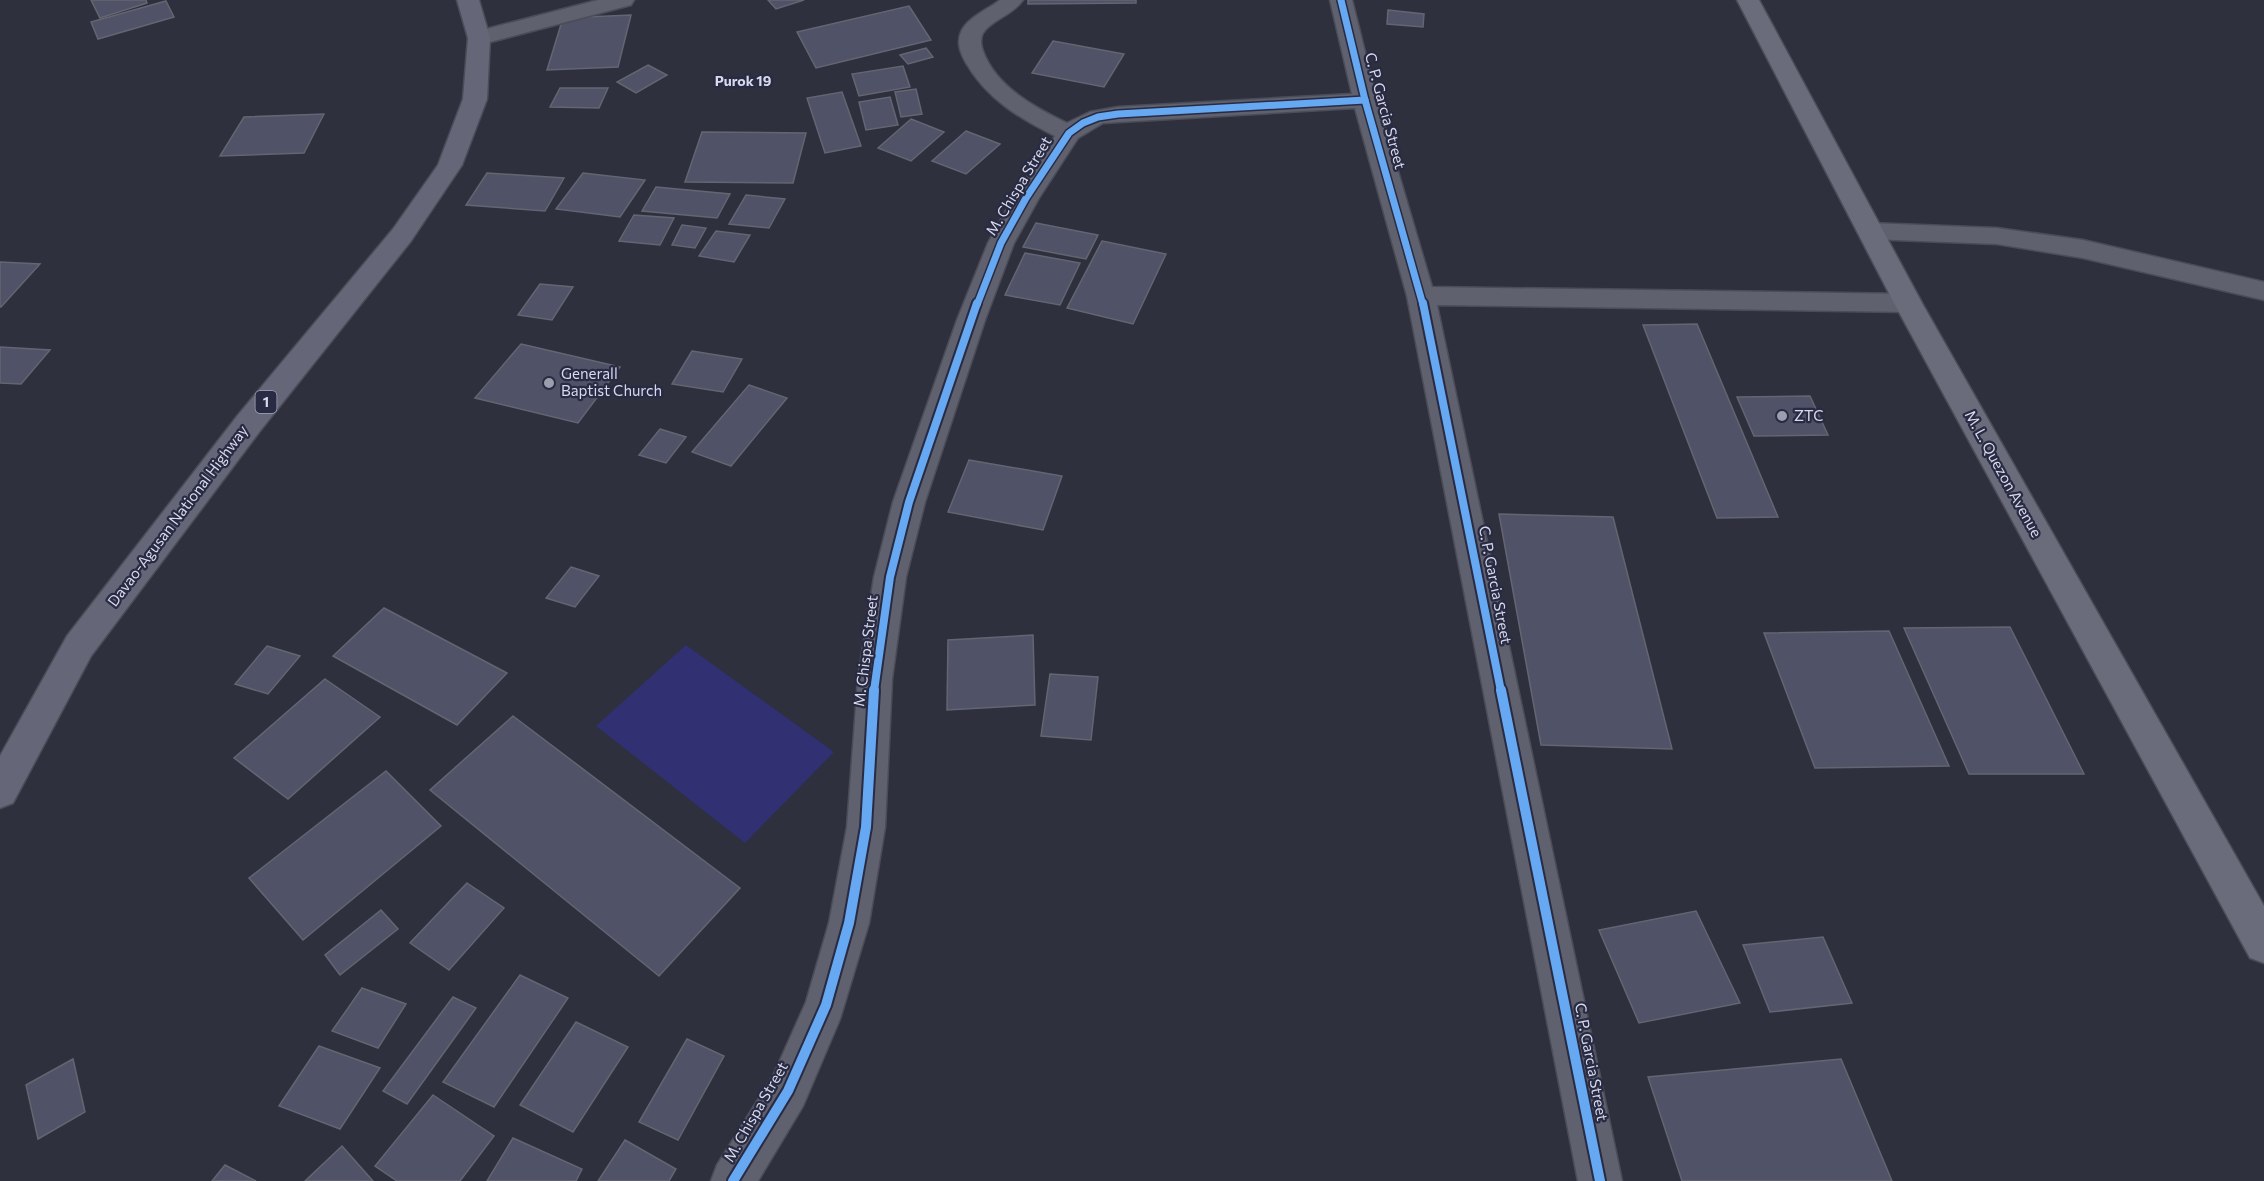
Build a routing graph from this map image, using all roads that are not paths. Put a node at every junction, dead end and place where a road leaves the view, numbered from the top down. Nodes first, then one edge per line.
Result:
1 (468, 0) edge
2 (622, 0) edge
3 (1012, 0) edge
4 (1341, 0) edge
5 (1748, 0) edge
6 (479, 38) junction
7 (1365, 100) junction
8 (1069, 133) junction
9 (1870, 231) junction
10 (2264, 291) edge
11 (1421, 296) junction
12 (1908, 303) junction
13 (0, 791) edge
14 (2264, 944) edge
15 (733, 1181) edge
16 (1600, 1181) edge

1 - 6 highway, Davao-Agusan National Highway / 1
2 - 6 street
3 - 8 street
4 - 7 street, C. P. Garcia Street
5 - 9 main road, M. L. Quezon Avenue
6 - 13 highway, Davao-Agusan National Highway / 1
7 - 8 street
7 - 11 street, C. P. Garcia Street
8 - 15 street, M. Chispa Street
9 - 10 street
9 - 12 main road, M. L. Quezon Avenue
11 - 12 street
11 - 16 street, C. P. Garcia Street
12 - 14 main road, M. L. Quezon Avenue

